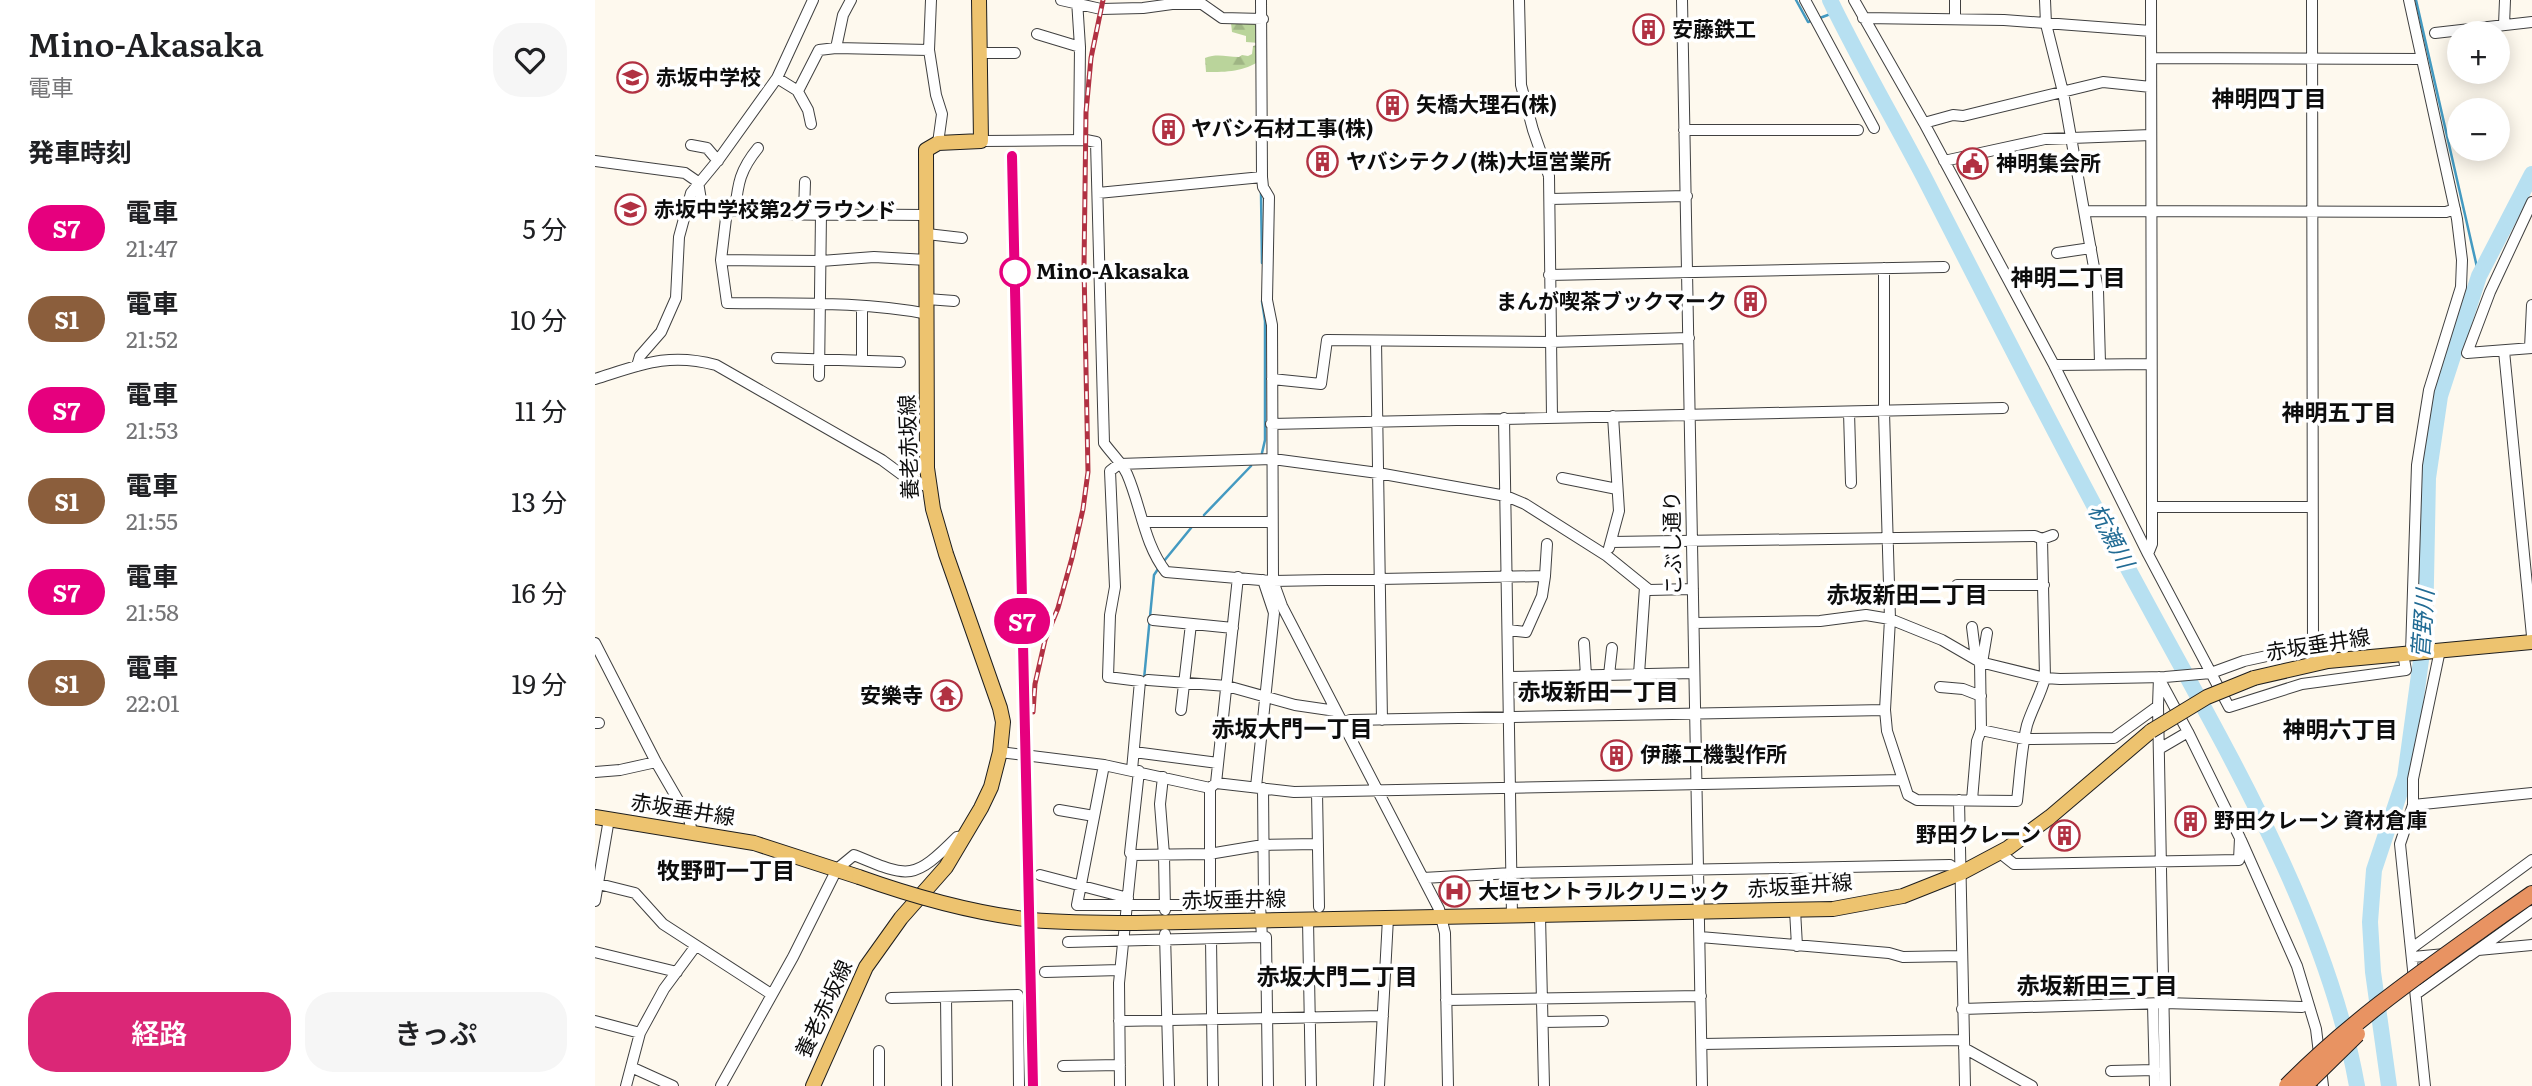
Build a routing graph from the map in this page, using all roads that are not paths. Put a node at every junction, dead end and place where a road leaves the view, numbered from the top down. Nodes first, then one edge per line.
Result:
1 (813, 0) edge
2 (851, 0) edge
3 (931, 0) edge
4 (979, 0) edge
5 (1061, 0) edge
6 (1261, 0) edge
7 (1519, 0) edge
8 (1682, 0) edge
9 (1805, 0) edge
10 (1854, 0) edge
11 (1955, 0) edge
12 (2045, 0) edge
13 (2151, 0) edge
14 (2312, 0) edge
15 (2409, 0) edge
16 (2505, 0) edge
17 (1077, 2) edge
18 (1143, 4) edge
19 (1863, 18) junction
20 (1263, 19) junction
21 (1955, 19) junction
22 (2504, 21) edge
23 (2532, 22) edge
24 (2046, 24) junction
25 (2510, 24) edge
26 (2151, 31) junction
27 (2447, 32) edge
28 (2435, 33) dead end
29 (1037, 34) dead end
30 (1080, 47) junction
31 (836, 48) junction
32 (929, 50) junction
33 (1014, 52) dead end
34 (979, 53) junction
35 (2151, 58) junction
36 (2312, 58) junction
37 (2422, 59) junction
38 (777, 78) junction
39 (2151, 87) junction
40 (797, 90) junction
41 (2063, 92) junction
42 (1924, 122) junction
43 (811, 124) dead end
44 (1874, 128) dead end
45 (1858, 130) dead end
46 (1684, 131) junction
47 (2151, 135) junction
48 (2072, 136) junction
49 (1079, 140) junction
50 (981, 141) junction
51 (938, 142) junction
52 (691, 145) dead end
53 (758, 148) dead end
54 (595, 161) edge
55 (718, 161) junction
56 (1944, 161) junction
57 (1262, 177) junction
58 (698, 182) junction
59 (805, 183) dead end
60 (1098, 193) junction
61 (1687, 196) junction
62 (1551, 199) junction
63 (2530, 207) edge
64 (2455, 209) junction
65 (731, 210) junction
66 (2085, 211) junction
67 (2153, 211) junction
68 (2312, 211) junction
69 (804, 213) junction
70 (821, 213) junction
71 (926, 215) junction
72 (2532, 225) edge
73 (926, 234) junction
74 (961, 238) dead end
75 (2091, 247) junction
76 (2057, 253) dead end
77 (720, 260) junction
78 (927, 260) junction
79 (821, 261) junction
80 (1944, 267) dead end
81 (1884, 268) junction
82 (1687, 272) junction
83 (1549, 275) junction
84 (954, 301) dead end
85 (820, 304) junction
86 (2532, 305) edge
87 (862, 306) junction
88 (928, 306) junction
89 (1689, 338) junction
90 (1376, 341) junction
91 (1550, 342) junction
92 (2531, 348) edge
93 (2504, 351) junction
94 (776, 358) dead end
95 (820, 359) junction
96 (862, 360) junction
97 (900, 362) dead end
98 (2100, 363) junction
99 (2151, 364) junction
100 (2054, 365) junction
101 (637, 366) junction
102 (819, 376) dead end
103 (595, 379) edge
104 (1272, 379) junction
105 (2003, 408) dead end
106 (1849, 412) junction
107 (1884, 412) junction
108 (1690, 414) junction
109 (1613, 416) junction
110 (1552, 417) junction
111 (1504, 418) junction
112 (1376, 421) junction
113 (1271, 424) junction
114 (1273, 459) junction
115 (1119, 464) junction
116 (1378, 473) junction
117 (1562, 478) dead end
118 (1851, 483) dead end
119 (928, 487) junction
120 (1617, 489) junction
121 (2532, 494) edge
122 (2518, 495) junction
123 (1506, 496) junction
124 (2152, 507) junction
125 (2312, 507) junction
126 (1143, 522) junction
127 (1272, 522) junction
128 (1888, 539) junction
129 (1611, 542) junction
130 (1692, 542) junction
131 (1547, 544) dead end
132 (2148, 554) junction
133 (1607, 556) junction
134 (1545, 576) junction
135 (1238, 577) junction
136 (1507, 577) junction
137 (1380, 579) junction
138 (1268, 580) junction
139 (1957, 585) dead end
140 (2044, 585) junction
141 (1645, 587) junction
142 (1693, 589) junction
143 (1890, 619) junction
144 (1153, 620) dead end
145 (1694, 623) junction
146 (1191, 624) junction
147 (1972, 627) dead end
148 (1233, 628) junction
149 (1508, 630) junction
150 (1987, 633) dead end
151 (2532, 639) edge
152 (595, 643) edge
153 (1584, 643) dead end
154 (2313, 646) junction
155 (1612, 648) dead end
156 (2437, 651) junction
157 (2407, 653) junction
158 (2328, 661) junction
159 (1980, 662) junction
160 (1694, 673) junction
161 (2208, 673) junction
162 (1639, 674) junction
163 (1609, 675) junction
164 (1586, 676) junction
165 (1509, 677) junction
166 (2162, 677) junction
167 (2045, 678) junction
168 (1148, 680) dead end
169 (1184, 682) junction
170 (1227, 686) junction
171 (1940, 687) dead end
172 (1981, 696) junction
173 (1265, 697) junction
174 (2158, 706) junction
175 (1181, 710) dead end
176 (1885, 710) junction
177 (1336, 711) junction
178 (1695, 714) junction
179 (1510, 717) junction
180 (1382, 720) junction
181 (1342, 723) junction
182 (1981, 730) junction
183 (2188, 732) junction
184 (2024, 739) junction
185 (2159, 749) junction
186 (1000, 752) junction
187 (1136, 753) junction
188 (656, 762) junction
189 (1218, 764) junction
190 (1104, 765) junction
191 (1135, 771) junction
192 (595, 772) edge
193 (1163, 777) junction
194 (1903, 780) junction
195 (1213, 785) junction
196 (1696, 785) junction
197 (1259, 787) junction
198 (1511, 788) junction
199 (1377, 791) junction
200 (1317, 792) junction
201 (2532, 793) edge
202 (1959, 800) junction
203 (1972, 800) junction
204 (2413, 805) junction
205 (1059, 810) dead end
206 (1094, 817) junction
207 (602, 818) edge
208 (692, 832) junction
209 (965, 836) junction
210 (2240, 838) junction
211 (1318, 844) junction
212 (1263, 845) junction
213 (2000, 853) junction
214 (1209, 854) junction
215 (1132, 855) junction
216 (1164, 855) junction
217 (2162, 860) junction
218 (2532, 860) edge
219 (837, 869) junction
220 (1698, 870) junction
221 (1512, 873) junction
222 (1961, 873) junction
223 (1040, 875) dead end
224 (1423, 878) junction
225 (597, 883) edge
226 (1081, 886) junction
227 (2532, 894) edge
228 (595, 901) edge
229 (1125, 902) junction
230 (1210, 905) junction
231 (1260, 905) junction
232 (1319, 907) dead end
233 (1165, 909) junction
234 (1795, 910) junction
235 (2532, 911) edge
236 (1700, 912) junction
237 (1512, 916) junction
238 (1540, 916) junction
239 (2499, 917) junction
240 (1388, 918) junction
241 (1442, 918) junction
242 (1308, 920) junction
243 (1262, 921) junction
244 (1165, 937) junction
245 (1262, 937) junction
246 (1700, 937) junction
247 (1211, 939) junction
248 (1120, 941) junction
249 (1068, 942) dead end
250 (2532, 945) edge
251 (1797, 946) junction
252 (695, 947) junction
253 (2477, 950) junction
254 (595, 951) edge
255 (2412, 952) junction
256 (1962, 956) junction
257 (1117, 970) junction
258 (677, 972) junction
259 (1045, 972) dead end
260 (771, 994) junction
261 (2416, 994) junction
262 (1701, 996) junction
263 (946, 997) junction
264 (891, 998) dead end
265 (1542, 999) junction
266 (1446, 1000) junction
267 (2159, 1004) junction
268 (2302, 1007) dead end
269 (1962, 1009) junction
270 (1383, 1016) junction
271 (1309, 1018) junction
272 (1266, 1019) junction
273 (1212, 1020) junction
274 (595, 1021) edge
275 (1119, 1021) junction
276 (1167, 1021) junction
277 (1603, 1021) dead end
278 (1543, 1022) junction
279 (640, 1033) junction
280 (1702, 1044) junction
281 (1963, 1044) junction
282 (879, 1051) dead end
283 (1120, 1065) junction
284 (631, 1066) junction
285 (1063, 1066) dead end
286 (2155, 1070) junction
287 (2111, 1071) dead end
288 (626, 1086) edge
289 (673, 1086) edge
290 (721, 1086) edge
291 (813, 1086) edge
292 (879, 1086) edge
293 (947, 1086) edge
294 (1019, 1086) edge
295 (1120, 1086) edge
296 (1169, 1086) edge
297 (1213, 1086) edge
298 (1268, 1086) edge
299 (1311, 1086) edge
300 (1379, 1086) edge
301 (1448, 1086) edge
302 (1544, 1086) edge
303 (1702, 1086) edge
304 (1965, 1086) edge
305 (2032, 1086) edge
306 (2155, 1086) edge
307 (2165, 1086) edge
308 (2287, 1086) edge
309 (2304, 1086) edge
310 (2323, 1086) edge
311 (2425, 1086) edge

1 - 38 street
2 - 31 street
3 - 32 street
4 - 34 main road
5 - 17 street
6 - 20 street
7 - 62 street
8 - 46 street, こぶし通り
9 - 44 street
10 - 19 street
11 - 21 street
12 - 24 street
13 - 26 street
14 - 36 street
15 - 37 street
16 - 22 street
17 - 18 street
17 - 30 street
18 - 20 street
19 - 21 street
19 - 42 street
20 - 57 street
21 - 24 street
23 - 25 street
24 - 26 street
24 - 41 street
26 - 35 street
27 - 28 street
29 - 30 street
30 - 49 street
31 - 32 street
31 - 40 street
32 - 51 street
33 - 34 street
34 - 50 main road
35 - 36 street
35 - 39 street
36 - 37 street
36 - 68 street
37 - 64 street
38 - 40 street
38 - 55 street
39 - 41 street
39 - 47 street
40 - 43 street
41 - 42 street
41 - 48 street
42 - 56 street
45 - 46 street
46 - 61 street, こぶし通り
47 - 48 street
47 - 67 street
48 - 56 street
48 - 66 street
49 - 50 street
49 - 60 street
50 - 51 main road
51 - 71 main road, 養老赤坂線
52 - 55 street
53 - 65 street
54 - 58 street
55 - 58 street
56 - 100 street
57 - 60 street
57 - 104 street
58 - 65 street
58 - 101 street
59 - 69 street
60 - 115 street
61 - 62 street
61 - 82 street, こぶし通り
62 - 83 street
63 - 72 street
63 - 93 street
64 - 68 street
64 - 157 street
65 - 69 street
65 - 77 street
66 - 67 street
66 - 75 street
67 - 68 street
67 - 99 street
68 - 125 street
69 - 70 street
70 - 71 street
70 - 79 street
71 - 73 main road, 養老赤坂線
73 - 74 street
73 - 78 main road, 養老赤坂線
75 - 76 street
75 - 98 street
77 - 79 street
77 - 85 street
78 - 79 street
78 - 88 main road, 養老赤坂線
79 - 85 street
80 - 81 street
81 - 82 street
81 - 107 street
82 - 83 street
82 - 89 street, こぶし通り
83 - 91 street
84 - 88 street
85 - 87 street
85 - 95 street
86 - 92 street
87 - 88 street
87 - 96 street
88 - 119 main road, 養老赤坂線
89 - 91 street
89 - 108 street, こぶし通り
90 - 91 street
90 - 104 street
90 - 112 street
91 - 110 street
92 - 93 street
93 - 122 street
94 - 95 street
95 - 96 street
95 - 102 street
96 - 97 street
98 - 99 street
98 - 100 street
99 - 124 street
100 - 132 street
101 - 103 street
101 - 119 street
104 - 113 street
105 - 107 street
106 - 107 street
106 - 108 street
106 - 118 street
107 - 128 street
108 - 109 street
108 - 130 street, こぶし通り
109 - 110 street
109 - 120 street
110 - 111 street
111 - 112 street
111 - 123 street
112 - 113 street
112 - 116 street
113 - 114 street
114 - 115 street
114 - 116 street
114 - 127 street
115 - 126 street
115 - 187 street
116 - 123 street
116 - 137 street
117 - 120 street
119 - 186 main road, 養老赤坂線
120 - 129 street
121 - 122 street
122 - 151 street
123 - 133 street
123 - 136 street
124 - 125 street
124 - 132 street
125 - 154 street
126 - 127 street
126 - 135 street
127 - 138 street
128 - 130 street
128 - 140 street
128 - 143 street
129 - 130 street
129 - 133 street
130 - 142 street, こぶし通り
131 - 134 street
132 - 161 street
133 - 141 street
134 - 136 street
134 - 149 street
135 - 138 street
135 - 148 street
136 - 137 street
136 - 149 street
137 - 138 street
137 - 180 street
138 - 173 street
138 - 177 street
139 - 140 street
140 - 167 street
141 - 142 street
141 - 162 street
142 - 145 street, こぶし通り
143 - 145 street
143 - 159 street
143 - 176 street
144 - 146 street
145 - 160 street, こぶし通り
146 - 148 street
146 - 169 street
147 - 159 street
148 - 170 street
149 - 165 street
150 - 159 street
151 - 156 main road, 赤坂垂井線
152 - 188 street
153 - 164 street
154 - 158 street
154 - 161 street
155 - 163 street
156 - 157 main road, 赤坂垂井線
156 - 204 street
157 - 158 main road, 赤坂垂井線
157 - 161 street
158 - 213 main road, 赤坂垂井線, bridge
159 - 167 street
159 - 172 street
160 - 162 street
160 - 178 street, こぶし通り
161 - 166 street
162 - 163 street
163 - 164 street
164 - 165 street
165 - 179 street
166 - 167 street
166 - 174 street
166 - 183 street
167 - 184 street
168 - 169 street
169 - 170 street
169 - 175 street
170 - 173 street
170 - 189 street
171 - 172 street
172 - 182 street
173 - 177 street
173 - 197 street
174 - 184 street
174 - 185 street
176 - 178 street
176 - 194 street
177 - 181 street
178 - 179 street
178 - 196 street, こぶし通り
179 - 180 street
179 - 198 street
180 - 181 street
181 - 199 street
182 - 184 street
182 - 203 street
183 - 185 street
183 - 210 street
184 - 203 street
185 - 217 street
186 - 190 street
186 - 209 main road, 養老赤坂線
187 - 189 street
187 - 191 street
188 - 192 street
188 - 208 street
189 - 195 street
190 - 191 street
190 - 206 street
191 - 193 street
191 - 215 street
193 - 195 street
193 - 216 street
194 - 196 street
194 - 202 street
195 - 197 street
195 - 214 street
196 - 198 street
196 - 220 street, こぶし通り
197 - 200 street
197 - 212 street
198 - 199 street
198 - 221 street
199 - 200 street
199 - 224 street
200 - 211 street
201 - 204 street
202 - 203 street
202 - 222 street
204 - 255 street
205 - 206 street
206 - 226 street
207 - 208 main road, 赤坂垂井線
207 - 225 street
208 - 219 main road, 赤坂垂井線
209 - 219 street
209 - 291 main road, 養老赤坂線
210 - 217 street
210 - 310 street
211 - 212 street
211 - 232 street
212 - 214 street
212 - 231 street
213 - 217 street
213 - 222 main road, 赤坂垂井線
214 - 216 street
214 - 230 street
215 - 216 street
215 - 229 street
216 - 233 street
217 - 267 street
218 - 255 street
219 - 243 main road, 赤坂垂井線, bridge
219 - 260 street
220 - 221 street
220 - 222 street
220 - 236 street, こぶし通り
221 - 224 street
221 - 237 street
222 - 234 main road, 赤坂垂井線
222 - 256 street
223 - 226 street
224 - 241 street
225 - 228 street
225 - 252 street
226 - 229 street
226 - 229 street
227 - 239 highway
229 - 233 street
229 - 248 street
230 - 231 street
230 - 233 street
231 - 243 street
234 - 236 main road, 赤坂垂井線
234 - 251 street
235 - 253 street
236 - 238 main road, 赤坂垂井線
236 - 246 street, こぶし通り
237 - 238 main road, 赤坂垂井線
237 - 241 main road, 赤坂垂井線
238 - 265 street
239 - 308 highway, bridge
239 - 309 highway, bridge
240 - 241 main road, 赤坂垂井線
240 - 242 main road, 赤坂垂井線
240 - 270 street
241 - 266 street
242 - 243 main road, 赤坂垂井線
242 - 271 street
243 - 245 street
244 - 247 street
244 - 248 street
244 - 276 street
245 - 247 street
245 - 272 street
246 - 251 street
246 - 262 street, こぶし通り
247 - 273 street
248 - 249 street
248 - 257 street
250 - 253 street
251 - 256 street
252 - 258 street
252 - 260 street
253 - 255 street
253 - 261 street
254 - 258 street
255 - 261 street
256 - 269 street
257 - 259 street
257 - 275 street
258 - 279 street
260 - 290 street
261 - 311 street
262 - 265 street
262 - 280 street, こぶし通り
263 - 264 street
263 - 293 street
263 - 294 street
265 - 266 street
265 - 278 street
266 - 301 street
267 - 268 street
267 - 269 street
267 - 286 street
267 - 307 street
269 - 281 street
270 - 271 street
270 - 300 street
271 - 272 street
271 - 299 street
272 - 273 street
272 - 298 street
273 - 276 street
273 - 297 street
274 - 279 street
275 - 276 street
275 - 283 street
276 - 296 street
277 - 278 street
278 - 302 street
279 - 284 street
280 - 281 street
280 - 303 street, こぶし通り
281 - 304 street
281 - 305 street
282 - 292 street
283 - 285 street
283 - 295 street
284 - 288 street
284 - 289 street
286 - 287 street
286 - 306 street

